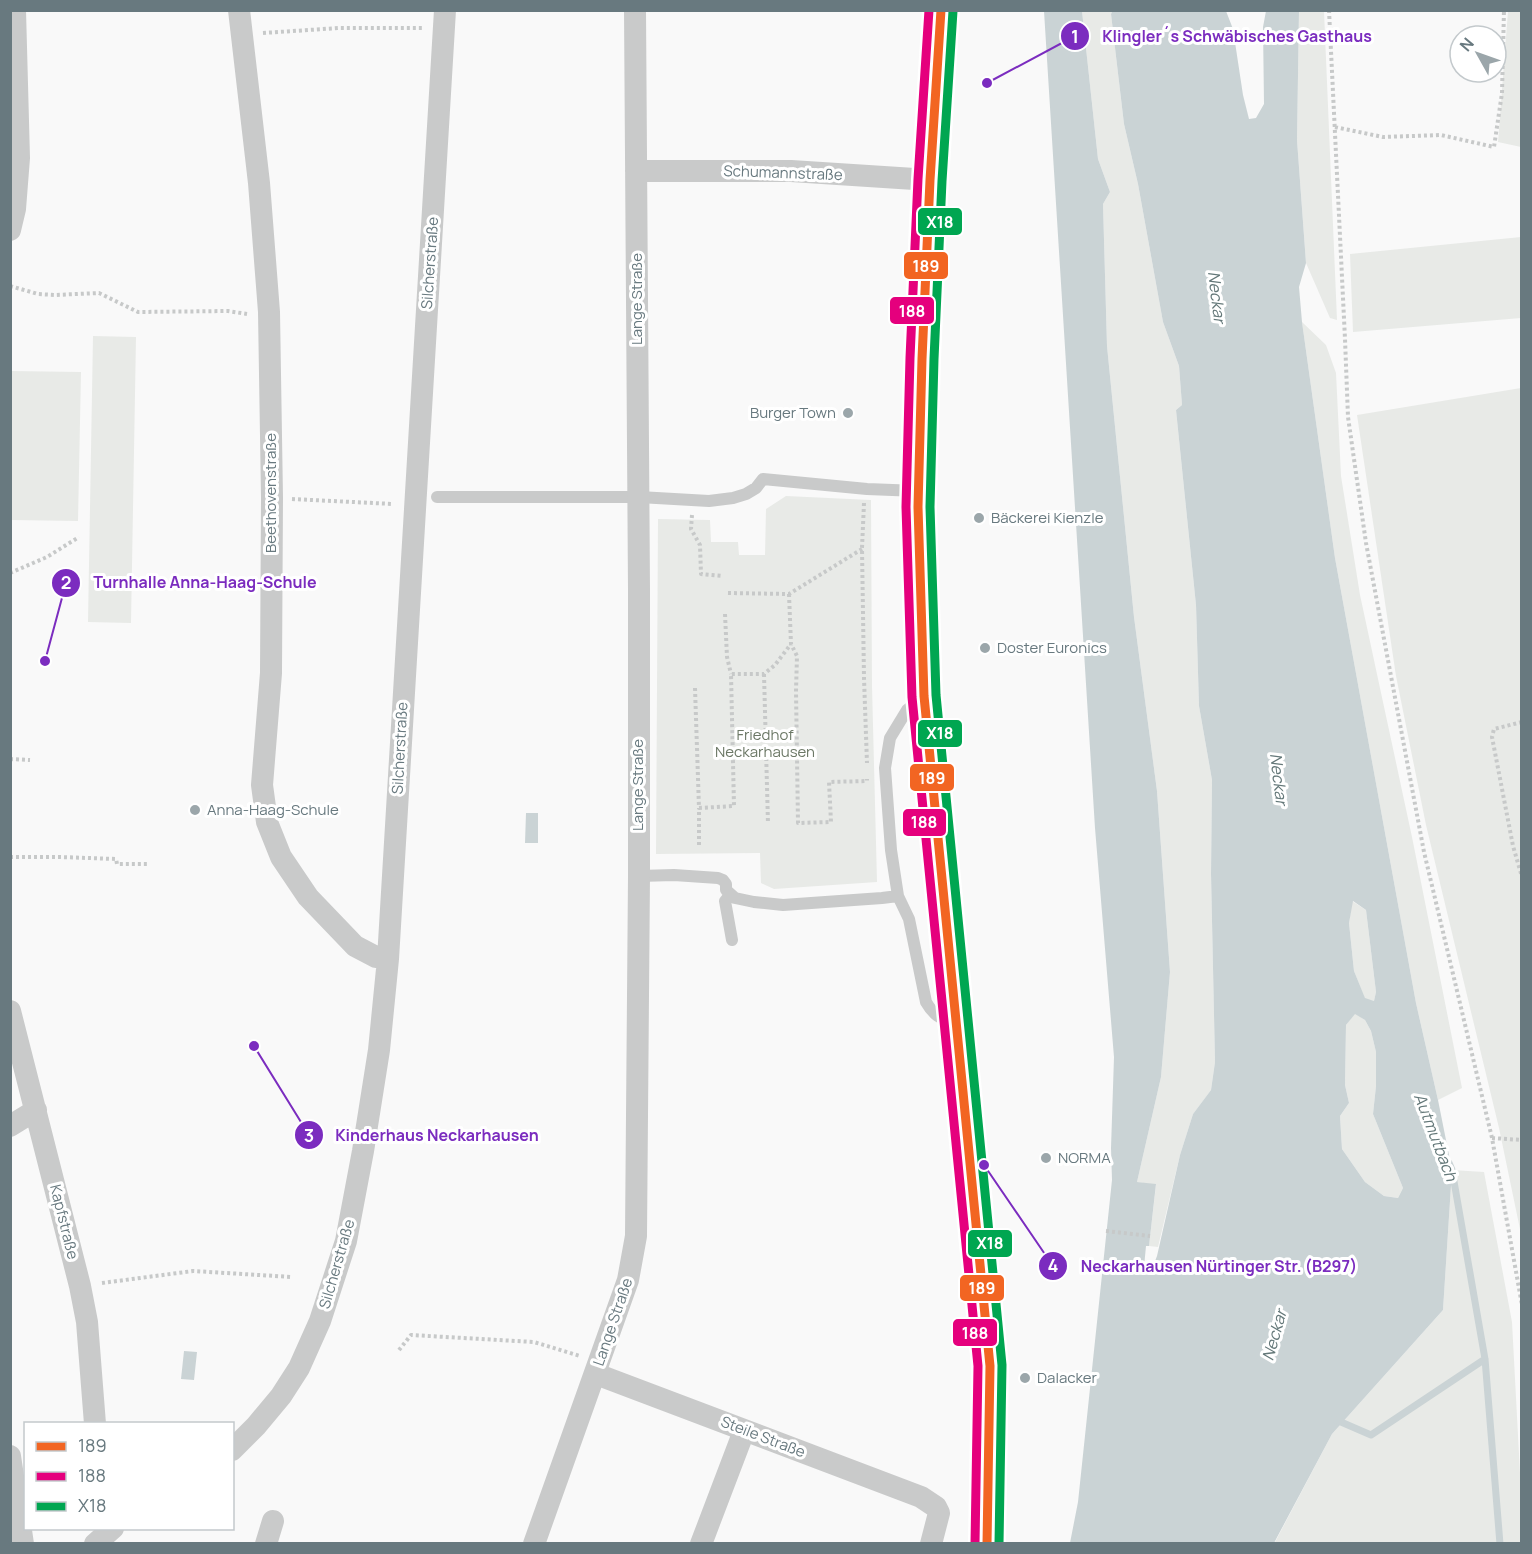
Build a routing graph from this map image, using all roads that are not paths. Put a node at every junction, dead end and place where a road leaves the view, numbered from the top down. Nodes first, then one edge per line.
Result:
1 (15, 10) edge
2 (239, 10) edge
3 (635, 10) edge
4 (941, 10) edge
5 (445, 20) edge
6 (636, 171) junction
7 (930, 180) junction
8 (10, 230) edge
9 (918, 491) junction
10 (437, 497) dead end
11 (639, 497) junction
12 (924, 696) junction
13 (639, 876) junction
14 (730, 895) junction
15 (898, 896) junction
16 (732, 940) dead end
17 (388, 959) junction
18 (12, 1022) edge
19 (957, 1024) junction
20 (36, 1110) junction
21 (10, 1126) edge
22 (596, 1374) junction
23 (95, 1422) edge
24 (744, 1431) junction
25 (234, 1448) edge
26 (10, 1456) edge
27 (273, 1521) dead end
28 (112, 1530) edge
29 (23, 1544) edge
30 (95, 1544) edge
31 (266, 1544) edge
32 (534, 1544) edge
33 (701, 1544) edge
34 (931, 1544) edge
35 (987, 1544) edge

1 - 8 street
2 - 17 street, Beethovenstraße
3 - 6 street, Lange Straße
4 - 7 main road
5 - 17 street, Silcherstraße
6 - 7 street, Schumannstraße
6 - 11 street, Lange Straße
7 - 9 main road
9 - 11 lane
9 - 12 main road
10 - 11 lane
11 - 13 street, Lange Straße
12 - 15 lane
12 - 19 main road
13 - 14 lane
13 - 22 street, Lange Straße
14 - 15 lane
14 - 16 lane
15 - 19 lane
17 - 25 street, Silcherstraße
18 - 20 street, Kapfstraße
19 - 35 main road
20 - 21 street
20 - 23 street, Kapfstraße
22 - 24 street, Steile Straße
22 - 32 street, Lange Straße
24 - 33 street
24 - 34 street, Steile Straße
26 - 29 street
27 - 31 street
28 - 30 street

